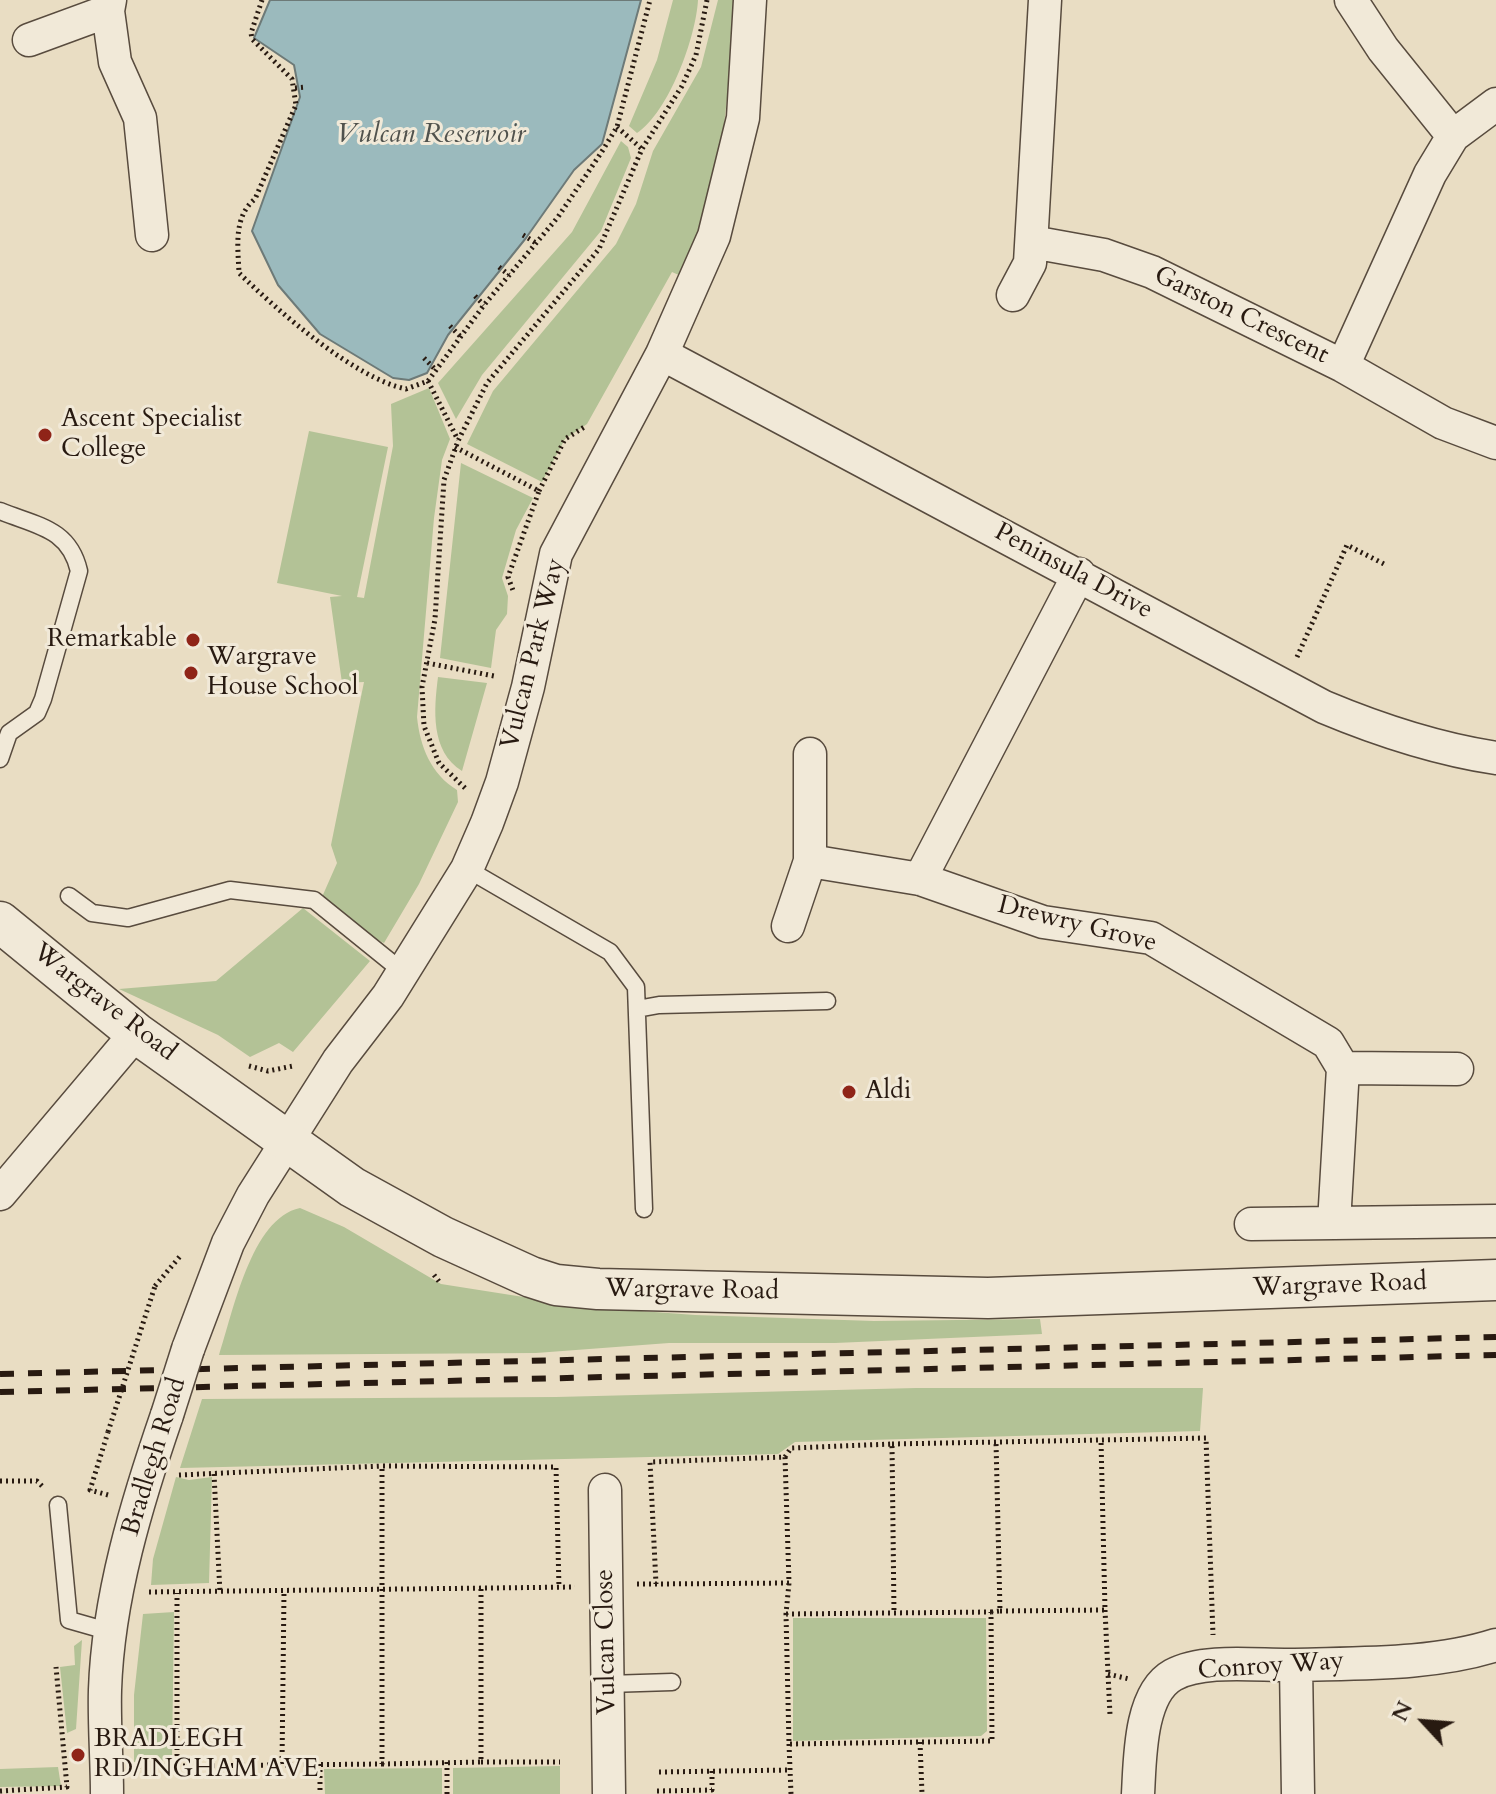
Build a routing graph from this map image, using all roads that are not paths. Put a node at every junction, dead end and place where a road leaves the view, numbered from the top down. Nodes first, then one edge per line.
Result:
1 (750, 0) edge
2 (1045, 0) edge
3 (1351, 0) edge
4 (109, 6) edge
5 (29, 40) dead end
6 (1496, 104) edge
7 (1453, 136) junction
8 (152, 235) dead end
9 (1032, 242) junction
10 (1013, 295) dead end
11 (662, 354) junction
12 (1343, 366) junction
13 (1496, 443) edge
14 (0, 511) edge
15 (1079, 574) junction
16 (810, 754) dead end
17 (1496, 758) edge
18 (0, 759) edge
19 (810, 861) junction
20 (467, 869) junction
21 (920, 879) junction
22 (69, 896) dead end
23 (0, 922) edge
24 (788, 926) dead end
25 (403, 972) junction
26 (827, 1001) dead end
27 (637, 1009) junction
28 (136, 1033) junction
29 (1343, 1068) junction
30 (1457, 1069) dead end
31 (285, 1142) junction
32 (0, 1194) edge
33 (644, 1209) dead end
34 (1496, 1221) edge
35 (1334, 1223) junction
36 (1251, 1224) dead end
37 (1496, 1280) edge
38 (605, 1490) dead end
39 (58, 1505) road end
40 (111, 1632) junction
41 (1496, 1645) edge
42 (1296, 1665) junction
43 (672, 1682) dead end
44 (608, 1684) junction
45 (107, 1794) edge
46 (609, 1794) edge
47 (1138, 1794) edge
48 (1298, 1794) edge

1 - 11 street, Vulcan Park Way
2 - 9 street
3 - 7 street
4 - 5 street
4 - 8 street
6 - 7 street, Garston Crescent
7 - 12 street, Garston Crescent
9 - 10 street
9 - 12 street, Garston Crescent
11 - 15 street, Peninsula Drive
11 - 20 street, Vulcan Park Way
12 - 13 street
14 - 18 lane
15 - 17 street, Peninsula Drive
15 - 21 street
16 - 19 street
19 - 21 street, Drewry Grove
19 - 24 street
20 - 25 street, Vulcan Park Way
20 - 27 lane
21 - 29 street, Drewry Grove
22 - 25 lane
23 - 28 street, Wargrave Road
25 - 31 street, Vulcan Park Way
26 - 27 lane
27 - 33 lane
28 - 31 street, Wargrave Road
28 - 32 street
29 - 30 street
29 - 35 street
31 - 37 street, Wargrave Road
31 - 40 street, Bradlegh Road, bridge
34 - 35 street
35 - 36 street
38 - 44 street, Vulcan Close
39 - 40 lane
40 - 45 street, Bradlegh Road
41 - 42 street, Conroy Way
42 - 47 street, Conroy Way
42 - 48 street
43 - 44 lane
44 - 46 street, Vulcan Close

